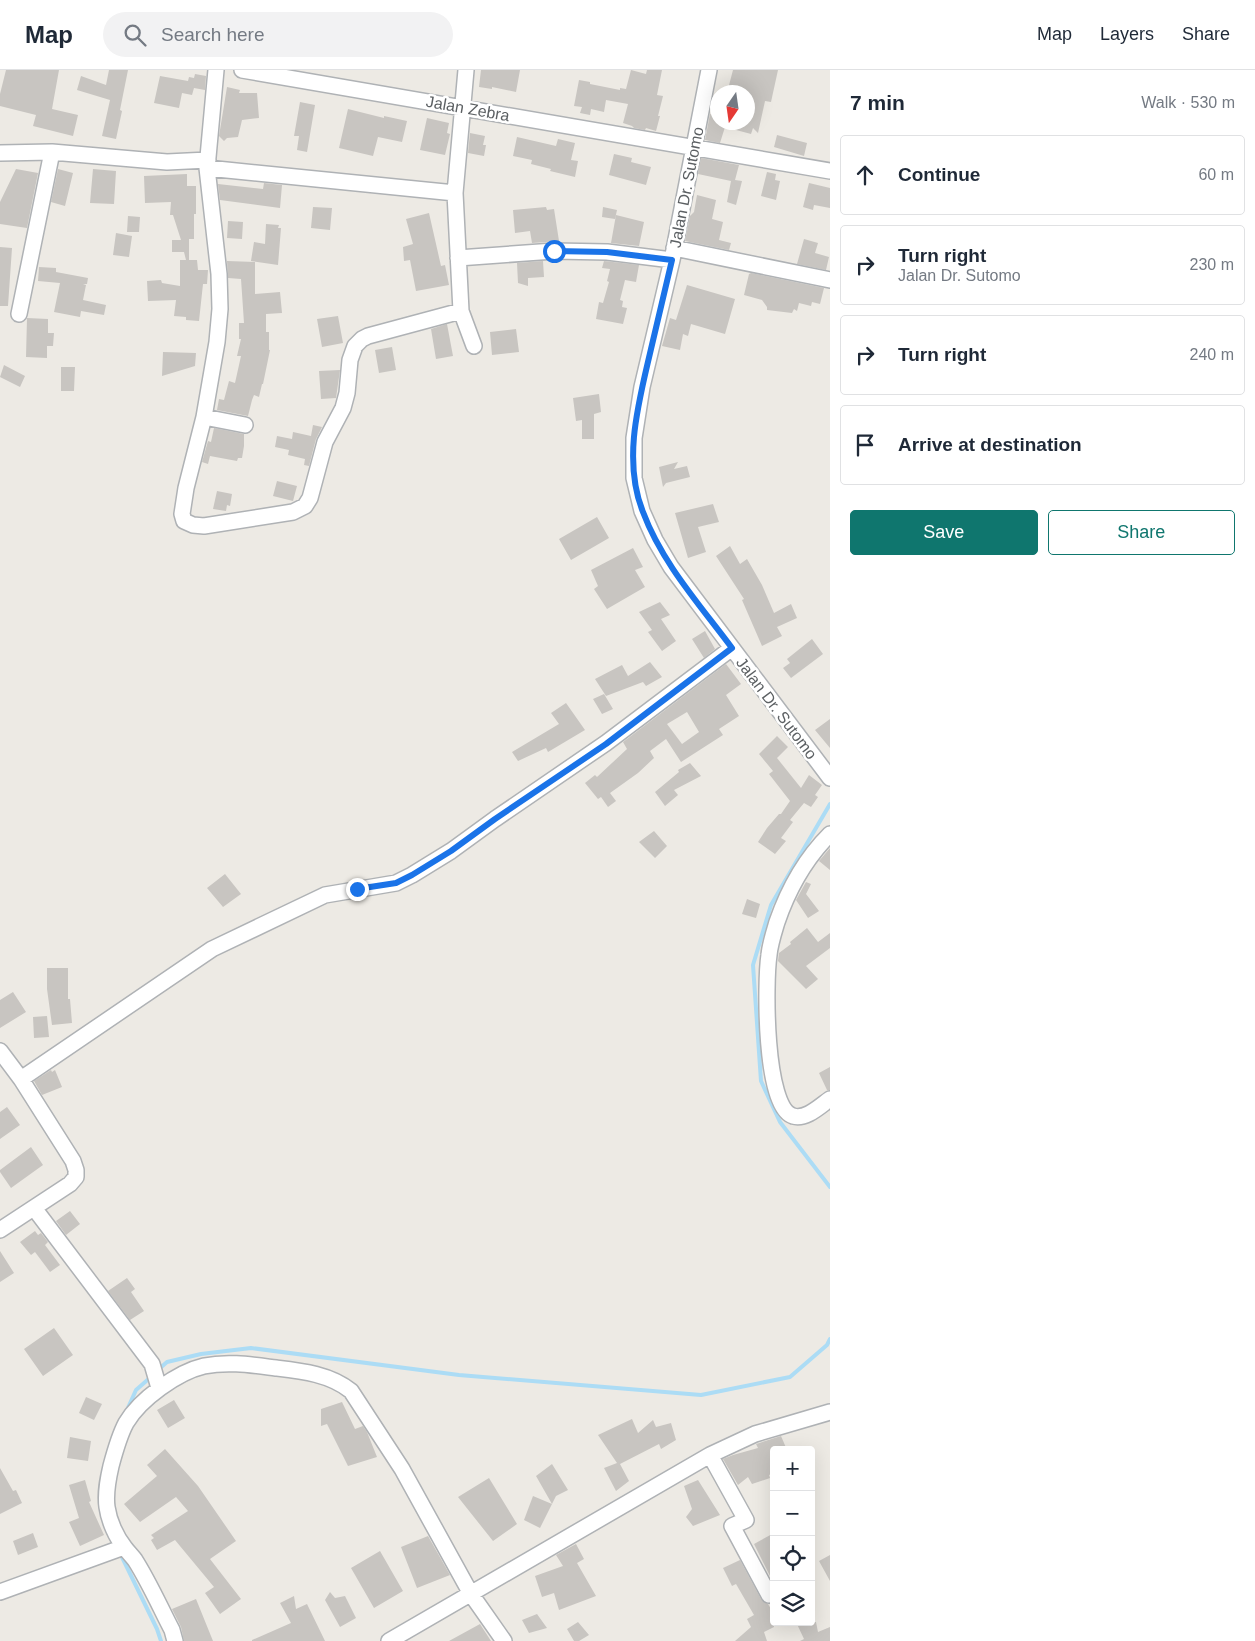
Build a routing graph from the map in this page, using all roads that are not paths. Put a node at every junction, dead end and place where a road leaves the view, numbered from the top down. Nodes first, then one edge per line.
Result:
1 (216, 70) edge
2 (242, 70) edge
3 (466, 70) edge
4 (709, 70) edge
5 (462, 107) junction
6 (694, 147) junction
7 (52, 152) junction
8 (0, 153) edge
9 (207, 164) junction
10 (830, 171) edge
11 (455, 193) junction
12 (673, 254) junction
13 (458, 258) junction
14 (830, 280) edge
15 (461, 311) junction
16 (19, 314) dead end
17 (474, 346) dead end
18 (204, 417) junction
19 (245, 425) dead end
20 (732, 648) junction
21 (828, 776) edge
22 (830, 834) edge
23 (0, 1051) edge
24 (21, 1079) junction
25 (830, 1099) edge
26 (34, 1208) junction
27 (0, 1230) edge
28 (158, 1384) junction
29 (830, 1412) edge
30 (710, 1455) junction
31 (121, 1548) junction
32 (2, 1586) edge
33 (471, 1594) junction
34 (769, 1595) dead end
35 (175, 1641) edge
36 (389, 1641) edge
37 (504, 1641) edge

1 - 9 street
2 - 5 street, Jalan Zebra
3 - 5 street
4 - 6 street, Jalan Dr. Sutomo
5 - 6 street, Jalan Zebra
5 - 11 street
6 - 10 street, Jalan Zebra
6 - 12 street, Jalan Dr. Sutomo
7 - 8 street
7 - 9 street
7 - 16 street
9 - 11 street
9 - 18 street
11 - 13 street
12 - 13 street
12 - 14 street
12 - 20 street, Jalan Dr. Sutomo
13 - 15 street
15 - 17 street
15 - 18 street
18 - 19 street
20 - 21 street, Jalan Dr. Sutomo
20 - 24 street
22 - 25 street
23 - 24 street
24 - 26 street
26 - 27 street
26 - 28 street
28 - 31 street
28 - 33 street
29 - 30 street
30 - 33 street
30 - 34 street
31 - 32 street
31 - 35 street
33 - 36 street
33 - 37 street

